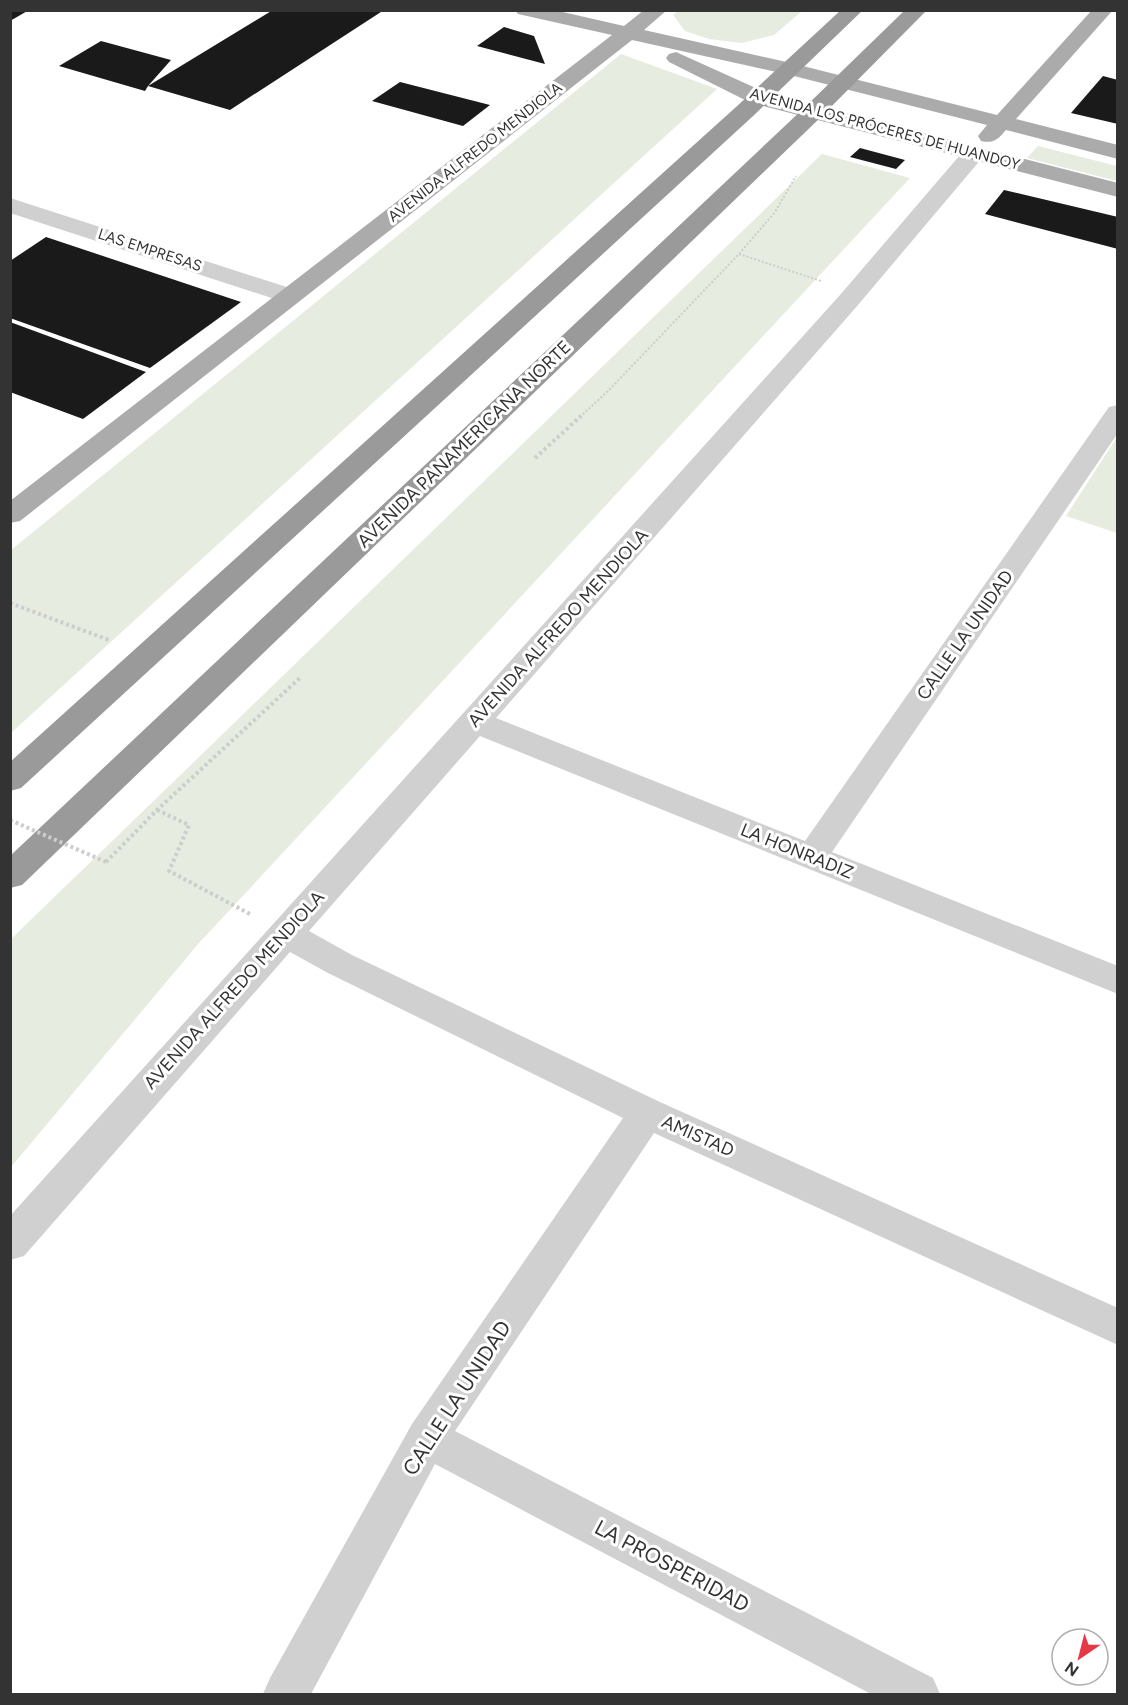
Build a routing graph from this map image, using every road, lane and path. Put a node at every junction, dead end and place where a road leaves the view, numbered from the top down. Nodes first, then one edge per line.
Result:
1 (525, 10) edge
2 (657, 10) edge
3 (852, 10) edge
4 (917, 10) edge
5 (1103, 10) edge
6 (625, 34) junction
7 (791, 69) junction
8 (843, 83) junction
9 (759, 98) junction
10 (813, 112) junction
11 (1001, 122) junction
12 (1118, 152) edge
13 (974, 153) junction
14 (797, 175) dead end
15 (1118, 190) edge
16 (10, 205) edge
17 (739, 254) junction
18 (830, 284) dead end
19 (290, 296) junction
20 (1118, 413) edge
21 (535, 458) dead end
22 (10, 515) edge
23 (10, 603) edge
24 (113, 642) dead end
25 (301, 677) dead end
26 (476, 722) junction
27 (10, 780) edge
28 (157, 810) junction
29 (10, 820) edge
30 (812, 856) junction
31 (10, 876) edge
32 (285, 933) junction
33 (1118, 981) edge
34 (647, 1113) junction
35 (10, 1244) edge
36 (1118, 1327) edge
37 (427, 1438) junction
38 (286, 1695) edge
39 (917, 1695) edge

1 - 6 main road, AVENIDA LOS PRÓCERES DE HUANDOY
2 - 6 main road, AVENIDA ALFREDO MENDIOLA
3 - 7 highway
4 - 8 highway, AVENIDA PANAMERICANA NORTE
5 - 11 main road, AVENIDA ALFREDO MENDIOLA
6 - 7 main road, AVENIDA LOS PRÓCERES DE HUANDOY
6 - 9 main road, AVENIDA LOS PRÓCERES DE HUANDOY
6 - 19 main road, AVENIDA ALFREDO MENDIOLA
7 - 8 main road, AVENIDA LOS PRÓCERES DE HUANDOY
7 - 9 highway
8 - 10 highway, AVENIDA PANAMERICANA NORTE
8 - 11 main road, AVENIDA LOS PRÓCERES DE HUANDOY
9 - 10 main road, AVENIDA LOS PRÓCERES DE HUANDOY
9 - 27 highway
10 - 13 main road, AVENIDA LOS PRÓCERES DE HUANDOY
10 - 31 highway, AVENIDA PANAMERICANA NORTE
11 - 12 main road, AVENIDA LOS PRÓCERES DE HUANDOY
11 - 13 main road, AVENIDA ALFREDO MENDIOLA
13 - 15 main road, AVENIDA LOS PRÓCERES DE HUANDOY
13 - 26 street, AVENIDA ALFREDO MENDIOLA
14 - 17 path
16 - 19 street, LAS EMPRESAS
17 - 18 path
17 - 21 path
19 - 22 main road, AVENIDA ALFREDO MENDIOLA
20 - 30 street, CALLE LA UNIDAD
23 - 24 path
25 - 28 path
26 - 30 street, LA HONRADIZ
26 - 32 street, AVENIDA ALFREDO MENDIOLA
28 - 29 path, bridge
28 - 32 path
30 - 33 street, LA HONRADIZ
32 - 34 street, AMISTAD
32 - 35 street, AVENIDA ALFREDO MENDIOLA
34 - 36 street, AMISTAD
34 - 37 street, CALLE LA UNIDAD
37 - 38 street, CALLE LA UNIDAD
37 - 39 street, LA PROSPERIDAD

